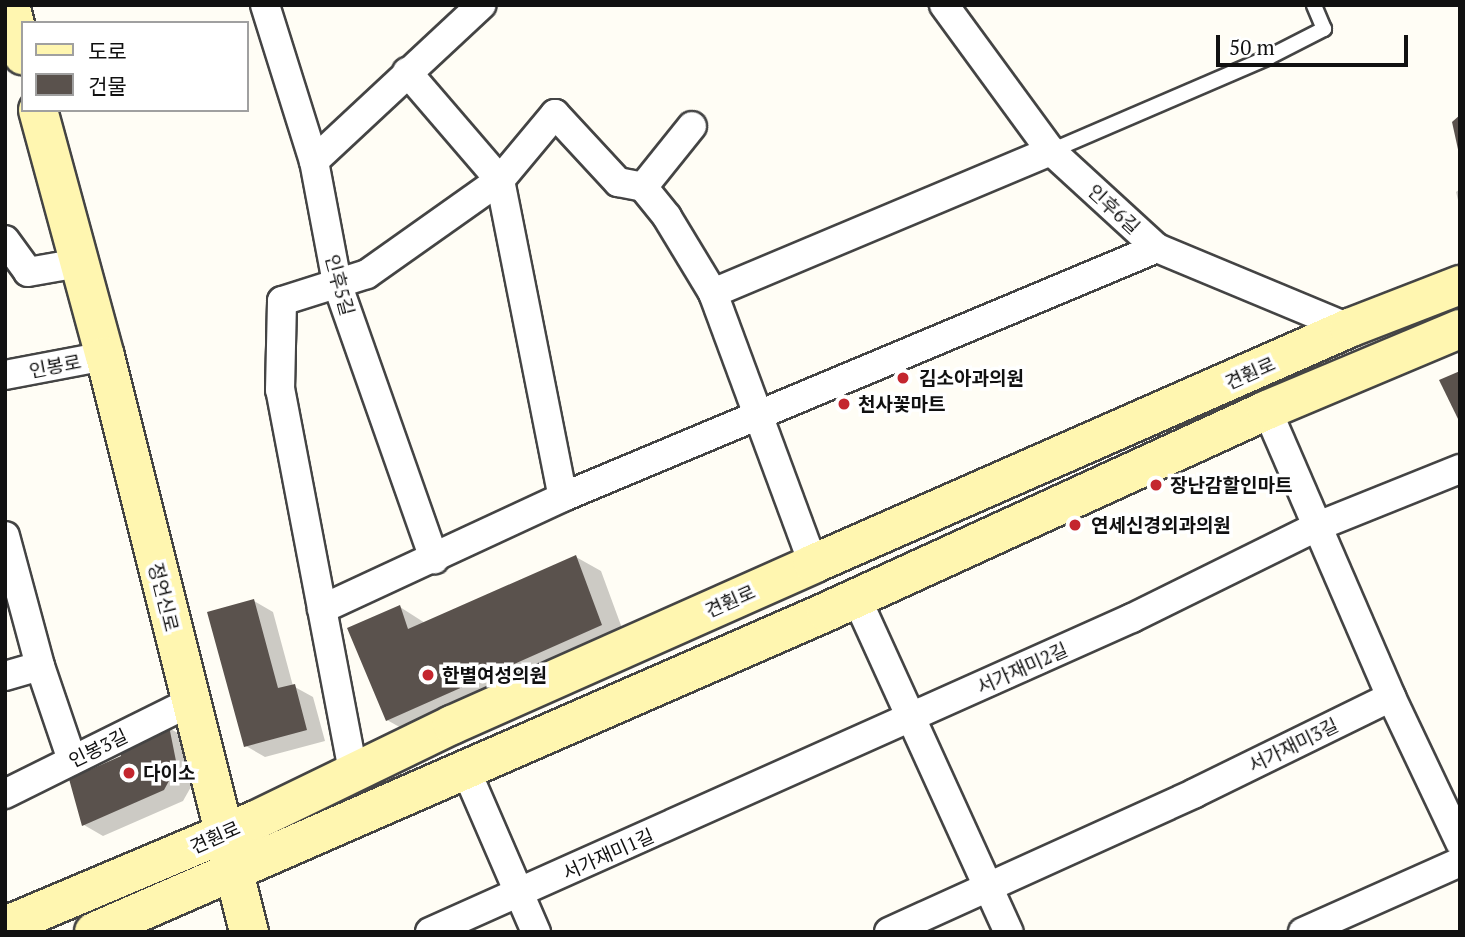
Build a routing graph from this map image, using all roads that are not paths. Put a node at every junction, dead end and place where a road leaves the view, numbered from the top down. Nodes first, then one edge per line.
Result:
1 (9, 5) edge
2 (265, 5) edge
3 (481, 5) edge
4 (944, 5) edge
5 (1314, 5) edge
6 (21, 48) edge
7 (407, 72) junction
8 (39, 112) edge
9 (692, 126) dead end
10 (1052, 151) junction
11 (314, 161) junction
12 (500, 180) junction
13 (643, 187) junction
14 (5, 240) edge
15 (1157, 248) junction
16 (79, 263) junction
17 (337, 283) junction
18 (1460, 285) edge
19 (713, 293) junction
20 (1349, 328) junction
21 (1460, 329) edge
22 (105, 356) junction
23 (5, 375) edge
24 (1267, 410) junction
25 (757, 416) junction
26 (1460, 469) edge
27 (564, 497) junction
28 (1318, 526) junction
29 (6, 539) edge
30 (434, 559) junction
31 (813, 564) junction
32 (856, 597) junction
33 (322, 609) junction
34 (40, 666) junction
35 (5, 676) edge
36 (1391, 697) junction
37 (190, 702) junction
38 (911, 718) junction
39 (72, 760) junction
40 (465, 768) junction
41 (353, 771) junction
42 (5, 794) edge
43 (698, 814) joint
44 (223, 834) junction
45 (1460, 842) edge
46 (1460, 862) edge
47 (233, 870) junction
48 (988, 887) junction
49 (518, 894) junction
50 (5, 926) edge
51 (94, 932) edge
52 (249, 932) edge
53 (430, 932) edge
54 (536, 932) edge
55 (889, 932) edge
56 (1009, 932) edge
57 (1303, 932) edge

1 - 6 street
2 - 11 street, 인후5길
3 - 7 street
4 - 10 street, 인후6길
5 - 10 lane
7 - 11 street
7 - 12 street
8 - 16 street, 정언신로
9 - 13 street
10 - 15 street, 인후6길
10 - 19 street
11 - 17 street, 인후5길
12 - 13 street
12 - 17 street
12 - 27 street
13 - 19 street
14 - 16 street
15 - 20 street, 인후6길
15 - 25 street
16 - 22 street, 정언신로
17 - 30 street, 인후5길
17 - 33 street
18 - 20 street, 견훤로
19 - 25 street
20 - 31 street, 견훤로
21 - 24 street, 견훤로
22 - 23 street, 인봉로
22 - 37 street, 정언신로
24 - 28 street
24 - 32 street, 견훤로
25 - 27 street
25 - 31 street
26 - 28 street
27 - 30 street
28 - 36 street
28 - 38 street, 서가재미2길
29 - 34 street
30 - 33 street
31 - 41 street, 견훤로
32 - 38 street
32 - 40 street, 견훤로
33 - 41 street
34 - 35 street
34 - 39 street
36 - 45 street
36 - 48 street, 서가재미3길
37 - 39 street, 인봉3길
37 - 44 street, 정언신로
38 - 43 street, 서가재미2길
38 - 48 street
39 - 42 street, 인봉3길
40 - 47 street, 견훤로
40 - 49 street
41 - 44 street, 견훤로
43 - 49 street, 서가재미1길
44 - 47 street, 정언신로
44 - 50 street, 견훤로
46 - 57 street
47 - 51 street, 견훤로
47 - 52 street, 정언신로
48 - 55 street
48 - 56 street
49 - 53 street, 서가재미1길
49 - 54 street

